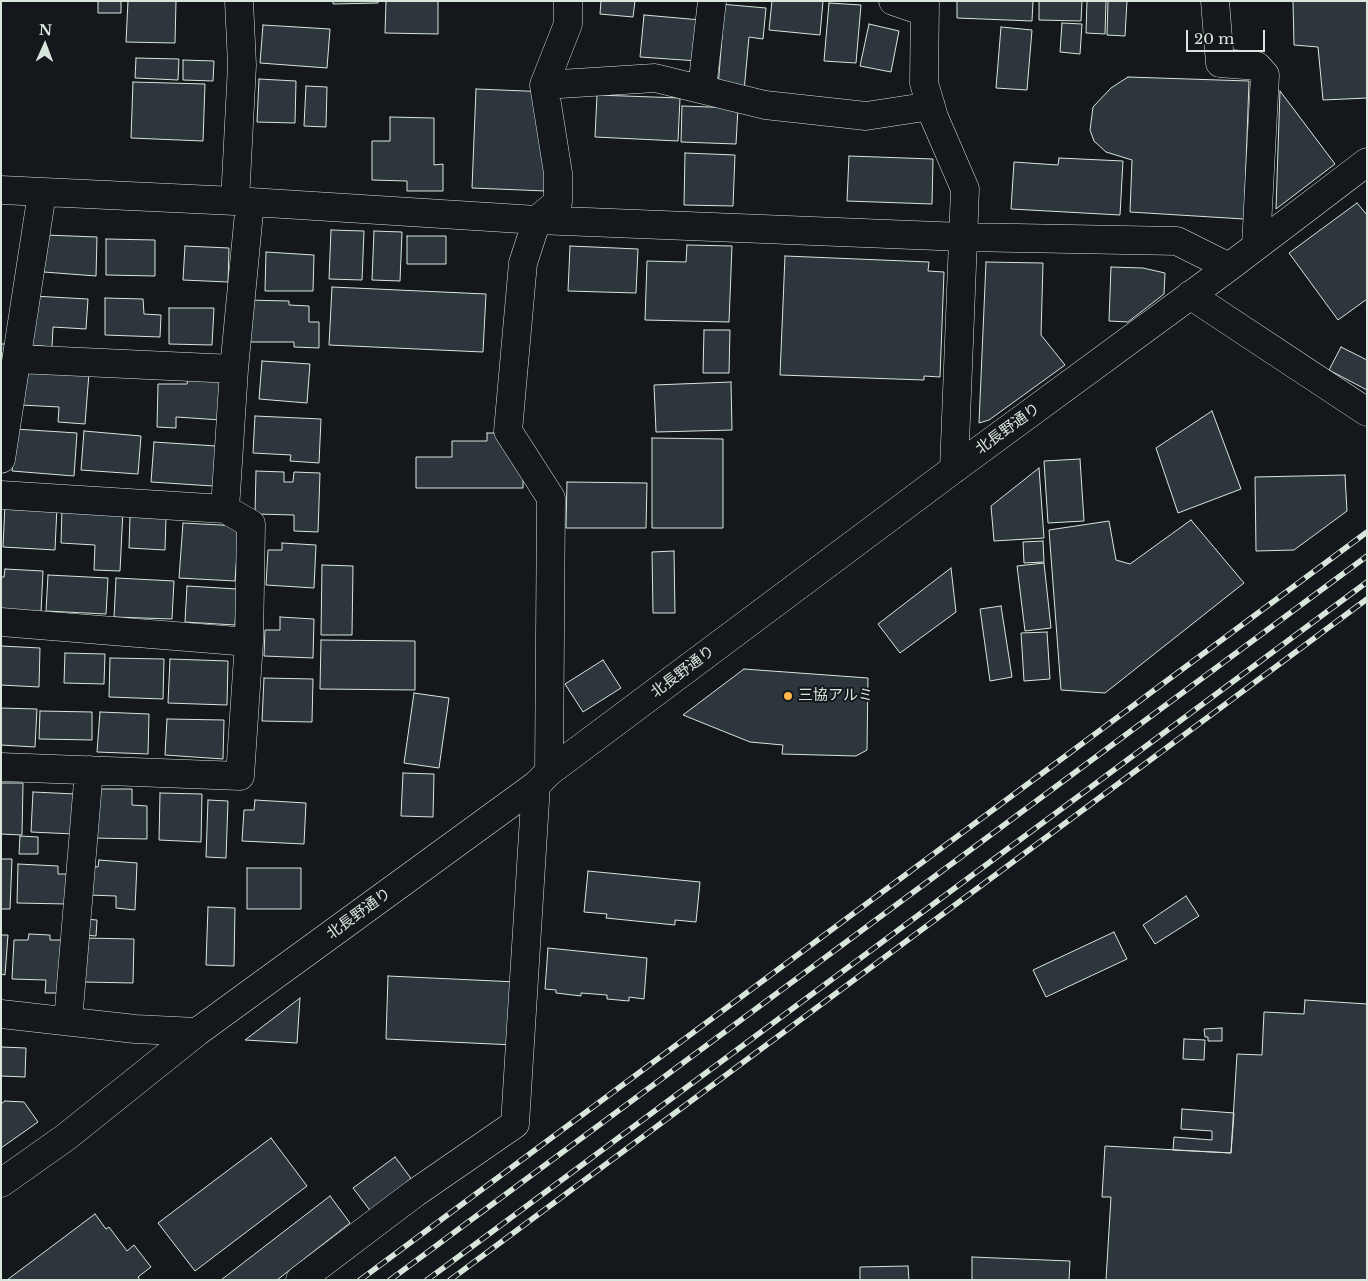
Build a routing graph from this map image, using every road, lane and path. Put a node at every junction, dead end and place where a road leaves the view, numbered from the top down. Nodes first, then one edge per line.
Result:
1 (239, 1) edge
2 (568, 1) edge
3 (712, 1) edge
4 (893, 1) edge
5 (1214, 1) edge
6 (925, 7) edge
7 (544, 85) junction
8 (702, 89) junction
9 (931, 106) junction
10 (1367, 162) edge
11 (1, 190) edge
12 (42, 193) junction
13 (243, 202) junction
14 (537, 220) junction
15 (963, 237) junction
16 (1256, 246) junction
17 (1229, 267) junction
18 (1190, 295) junction
19 (13, 314) edge
20 (17, 359) junction
21 (234, 369) junction
22 (1367, 412) edge
23 (1, 459) edge
24 (954, 469) junction
25 (1, 495) edge
26 (225, 509) junction
27 (1, 622) edge
28 (249, 642) junction
29 (1, 767) edge
30 (89, 770) junction
31 (542, 778) junction
32 (1, 1014) edge
33 (68, 1021) junction
34 (197, 1032) junction
35 (1, 1183) edge
36 (300, 1280) edge

1 - 13 street
2 - 7 street
3 - 8 street
4 - 6 street
5 - 16 street
6 - 9 street
7 - 8 street
7 - 14 street
8 - 9 street
9 - 15 street
10 - 16 street, 北長野通り
11 - 12 street
12 - 13 street
12 - 19 street
13 - 14 street
13 - 21 street
14 - 15 street
14 - 31 street
15 - 17 street
15 - 24 street
16 - 17 street, 北長野通り
17 - 18 street, 北長野通り
18 - 22 street
18 - 24 street, 北長野通り
19 - 20 street
20 - 21 street
20 - 23 street
21 - 26 street
24 - 31 street, 北長野通り
25 - 26 street
26 - 28 street
27 - 28 street
28 - 30 street
29 - 30 street
30 - 33 street
31 - 34 street, 北長野通り
31 - 36 street
32 - 33 street
33 - 34 street
34 - 35 street, 北長野通り

